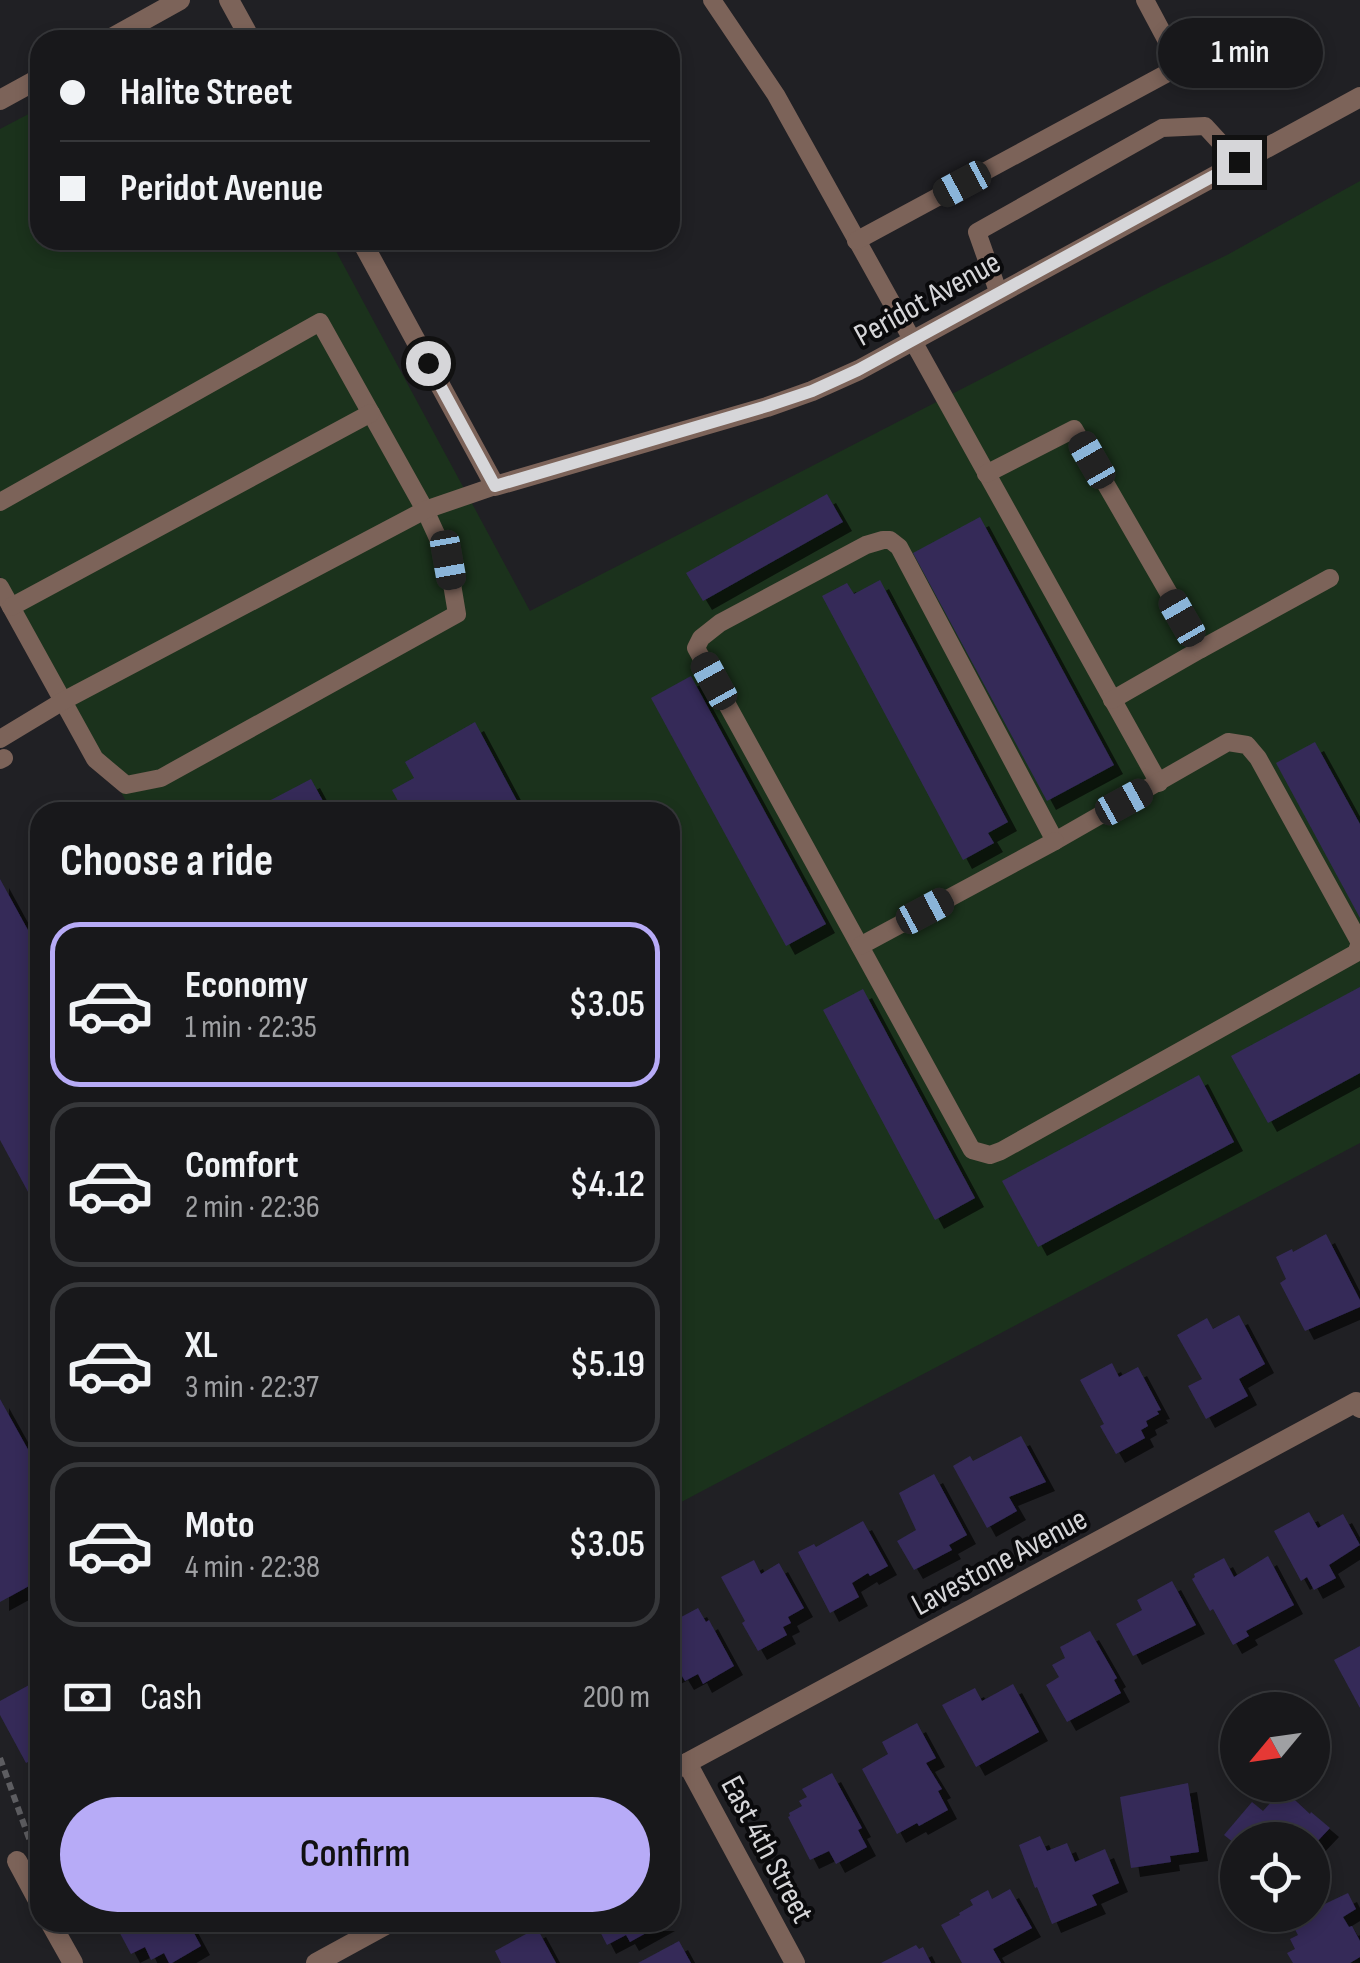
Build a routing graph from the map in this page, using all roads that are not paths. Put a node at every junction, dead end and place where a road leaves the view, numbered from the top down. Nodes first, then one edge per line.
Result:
1 (180, 0) edge
2 (229, 0) edge
3 (712, 0) edge
4 (1146, 0) edge
5 (126, 30) edge
6 (246, 30) edge
7 (30, 84) edge
8 (1360, 97) edge
9 (0, 100) edge
10 (1239, 162) junction
11 (856, 241) junction
12 (365, 250) edge
13 (999, 294) junction
14 (912, 341) junction
15 (371, 413) junction
16 (986, 474) junction
17 (495, 486) junction
18 (0, 502) edge
19 (424, 510) junction
20 (1330, 578) dead end
21 (0, 587) edge
22 (11, 607) junction
23 (1201, 650) junction
24 (1112, 700) junction
25 (63, 701) junction
26 (1, 752) edge
27 (1159, 783) junction
28 (1055, 841) junction
29 (860, 946) junction
30 (1358, 1405) edge
31 (680, 1767) edge
32 (680, 1770) edge
33 (16, 1861) road end
34 (30, 1886) edge
35 (56, 1932) edge
36 (373, 1932) edge
37 (73, 1963) edge
38 (316, 1963) edge
39 (795, 1963) edge

1 - 5 street
2 - 6 street
3 - 11 lane
4 - 11 lane
7 - 9 street
8 - 10 street, Peridot Avenue
10 - 13 street, Peridot Avenue
10 - 13 lane
11 - 14 lane
12 - 17 street
13 - 14 street, Peridot Avenue
14 - 16 lane
14 - 17 street, Peridot Avenue
15 - 18 lane
15 - 19 lane
15 - 22 lane
16 - 23 lane
16 - 24 lane
17 - 19 lane
19 - 25 lane
19 - 25 lane
20 - 23 lane
21 - 22 lane
22 - 25 lane
23 - 24 lane
24 - 27 lane
25 - 26 lane
27 - 28 lane
27 - 29 lane
28 - 29 lane
28 - 29 lane
30 - 31 street, Lavestone Avenue
32 - 39 street, East 4th Street
33 - 34 street
35 - 37 street
36 - 38 street

